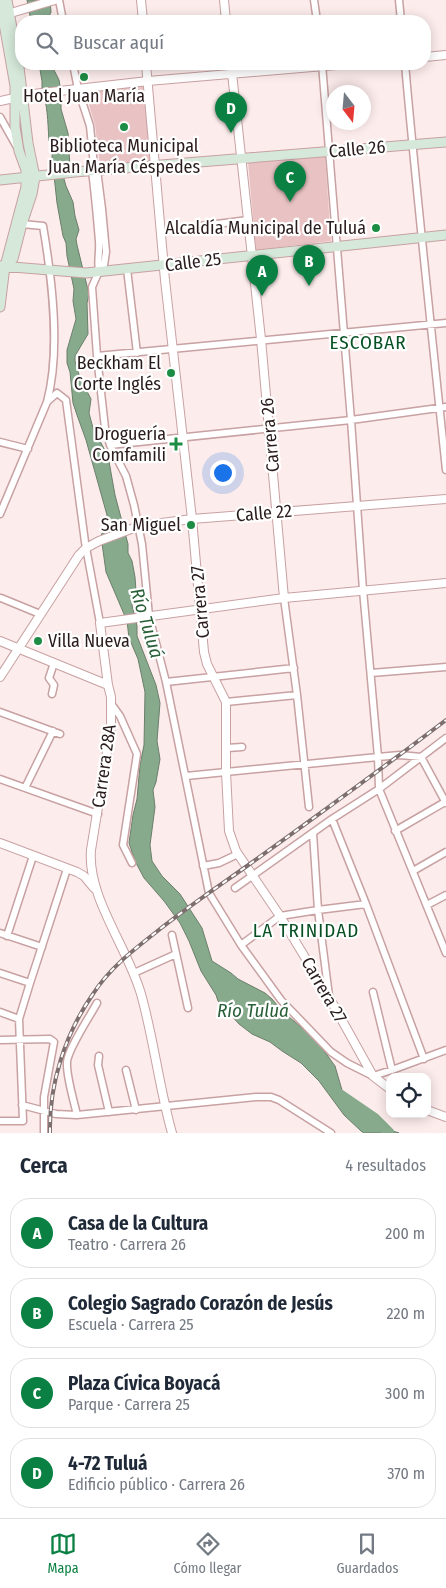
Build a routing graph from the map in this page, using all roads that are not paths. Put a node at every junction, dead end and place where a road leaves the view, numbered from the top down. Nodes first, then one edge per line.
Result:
1 (7, 0) edge
2 (54, 0) edge
3 (59, 0) edge
4 (141, 0) edge
5 (224, 0) edge
6 (314, 0) edge
7 (399, 0) edge
8 (0, 1) edge
9 (4, 15) edge
10 (62, 15) edge
11 (142, 15) edge
12 (225, 15) edge
13 (316, 15) edge
14 (400, 15) edge
15 (446, 55) edge
16 (431, 56) edge
17 (74, 70) edge
18 (147, 70) edge
19 (232, 70) edge
20 (273, 70) edge
21 (322, 70) edge
22 (406, 70) edge
23 (233, 74) junction
24 (148, 81) junction
25 (78, 89) junction
26 (19, 97) junction
27 (0, 101) edge
28 (0, 118) edge
29 (446, 142) edge
30 (412, 145) junction
31 (19, 152) junction
32 (329, 152) junction
33 (242, 158) junction
34 (156, 166) junction
35 (94, 169) junction
36 (31, 177) junction
37 (0, 180) edge
38 (248, 220) junction
39 (22, 224) junction
40 (201, 226) dead end
41 (446, 235) edge
42 (421, 238) junction
43 (336, 246) junction
44 (252, 255) junction
45 (164, 265) junction
46 (5, 266) edge
47 (127, 269) junction
48 (52, 270) junction
49 (99, 271) junction
50 (0, 307) edge
51 (446, 323) edge
52 (432, 324) junction
53 (343, 333) junction
54 (261, 340) junction
55 (174, 349) junction
56 (137, 352) junction
57 (97, 356) junction
58 (47, 402) junction
59 (443, 408) edge
60 (351, 420) junction
61 (270, 428) junction
62 (182, 437) junction
63 (0, 442) edge
64 (110, 445) junction
65 (28, 449) junction
66 (446, 470) edge
67 (446, 499) edge
68 (357, 506) junction
69 (277, 512) junction
70 (0, 514) edge
71 (192, 519) junction
72 (135, 527) junction
73 (86, 548) junction
74 (446, 583) edge
75 (363, 590) junction
76 (1, 598) edge
77 (284, 598) junction
78 (201, 608) junction
79 (40, 614) junction
80 (149, 616) junction
81 (100, 623) junction
82 (0, 641) edge
83 (18, 648) junction
84 (54, 663) junction
85 (446, 667) edge
86 (294, 668) junction
87 (371, 673) junction
88 (214, 676) junction
89 (0, 677) edge
90 (166, 682) junction
91 (108, 685) junction
92 (52, 694) dead end
93 (297, 695) junction
94 (226, 702) junction
95 (112, 705) junction
96 (0, 712) edge
97 (446, 738) edge
98 (242, 747) dead end
99 (227, 748) junction
100 (378, 757) junction
101 (421, 757) junction
102 (305, 764) junction
103 (226, 772) junction
104 (186, 776) junction
105 (0, 779) edge
106 (25, 788) junction
107 (379, 789) junction
108 (446, 803) edge
109 (309, 807) dead end
110 (98, 814) junction
111 (332, 819) junction
112 (396, 831) junction
113 (313, 833) junction
114 (0, 843) edge
115 (446, 852) edge
116 (238, 854) junction
117 (33, 856) junction
118 (132, 863) dead end
119 (91, 865) junction
120 (203, 866) junction
121 (67, 869) junction
122 (413, 871) junction
123 (77, 872) junction
124 (253, 876) junction
125 (235, 888) dead end
126 (97, 894) junction
127 (446, 895) edge
128 (366, 904) junction
129 (427, 905) junction
130 (318, 910) junction
131 (280, 916) junction
132 (3, 935) edge
133 (172, 935) dead end
134 (444, 940) edge
135 (241, 945) junction
136 (42, 947) junction
137 (446, 953) edge
138 (176, 954) junction
139 (0, 973) edge
140 (134, 973) junction
141 (30, 983) junction
142 (373, 992) dead end
143 (330, 998) junction
144 (97, 1003) dead end
145 (188, 1008) dead end
146 (0, 1012) edge
147 (19, 1019) junction
148 (19, 1039) junction
149 (0, 1040) edge
150 (446, 1050) edge
151 (99, 1056) dead end
152 (424, 1059) junction
153 (126, 1070) dead end
154 (392, 1070) junction
155 (372, 1076) junction
156 (386, 1086) edge
157 (22, 1105) junction
158 (165, 1108) junction
159 (136, 1110) junction
160 (431, 1111) edge
161 (44, 1112) junction
162 (109, 1112) junction
163 (76, 1115) junction
164 (446, 1117) edge
165 (0, 1121) edge
166 (44, 1133) edge
167 (172, 1133) edge
168 (332, 1133) edge

1 - 9 main road
2 - 9 street
3 - 10 street
4 - 11 street
5 - 12 street
6 - 13 street
7 - 14 street
8 - 9 main road
9 - 26 main road
15 - 16 street
17 - 25 street
18 - 24 street, Carrera 27
19 - 23 street, Carrera 26
20 - 23 street
21 - 32 street
22 - 30 street
23 - 24 street
23 - 33 street, Carrera 26
24 - 25 street
24 - 34 street, Carrera 27
25 - 26 street
25 - 35 street
26 - 27 street
26 - 31 main road
26 - 36 main road
28 - 31 street
29 - 30 main road, Calle 26
30 - 32 main road, Calle 26
30 - 42 street
31 - 36 main road
32 - 33 main road, Calle 26
32 - 43 street
33 - 34 main road, Calle 26
33 - 38 street, Carrera 26
34 - 35 main road, Calle 26
34 - 45 street, Carrera 27
35 - 36 main road, Calle 26
35 - 49 street
36 - 37 main road, Calle 26
36 - 39 main road
36 - 46 main road
38 - 40 street
38 - 44 street, Carrera 26
39 - 46 main road
39 - 48 street
41 - 42 main road, Calle 25
42 - 43 main road, Calle 25
42 - 52 street
43 - 44 main road, Calle 25
43 - 53 street
44 - 45 main road, Calle 25
44 - 54 street, Carrera 26
45 - 47 main road, Calle 25
45 - 55 street, Carrera 27
46 - 48 main road, Calle 25
46 - 50 main road
47 - 49 main road, Calle 25
47 - 56 street
48 - 49 main road, Calle 25
48 - 58 street
49 - 57 street
51 - 52 street
52 - 53 street
52 - 59 street
53 - 54 street
53 - 60 street
54 - 55 street
54 - 61 street, Carrera 26
55 - 56 street
55 - 62 street, Carrera 27
56 - 57 street
57 - 64 street
58 - 65 street
58 - 73 street, Carrera 28A
59 - 60 street
59 - 66 street
60 - 61 street
60 - 68 street
61 - 62 street
61 - 69 street, Carrera 26
62 - 64 street
62 - 71 street, Carrera 27
63 - 65 street
64 - 72 street
65 - 70 street
67 - 68 street, Calle 22
68 - 69 street, Calle 22
68 - 75 street
69 - 71 street, Calle 22
69 - 77 street, Carrera 26
71 - 72 street, Calle 22
71 - 78 street, Carrera 27
72 - 73 street, Calle 22
72 - 80 street
73 - 79 street
73 - 81 street, Carrera 28A
74 - 75 street
75 - 77 street
75 - 87 street
76 - 79 street
77 - 78 street
77 - 86 street, Carrera 26
78 - 80 street
78 - 88 street, Carrera 27
79 - 83 street
80 - 81 street
80 - 90 street
81 - 91 street, Carrera 28A
82 - 83 street
83 - 84 street
83 - 89 street
84 - 91 street
84 - 92 street
85 - 87 street
86 - 88 street
86 - 93 street, Carrera 26
87 - 100 street
88 - 90 street
88 - 94 street, Carrera 27
90 - 104 street
91 - 95 street, Carrera 28A
93 - 94 street
93 - 102 street, Carrera 26
94 - 99 street, Carrera 27
95 - 110 street, Carrera 28A
95 - 118 street
96 - 106 street
97 - 101 street
98 - 99 street
99 - 103 street, Carrera 27
100 - 101 street
100 - 102 street
100 - 107 street
101 - 107 street
101 - 108 street
102 - 103 street
102 - 109 street, Carrera 26
103 - 104 street
103 - 116 street, Carrera 27
104 - 120 street
105 - 106 street
106 - 110 street
107 - 111 street
107 - 112 street
108 - 112 street
110 - 119 street, Carrera 28A
111 - 113 street
111 - 128 street
112 - 122 street
113 - 124 street
113 - 130 street
114 - 117 street
115 - 122 street
116 - 120 street
116 - 124 street, Carrera 27
117 - 121 street
117 - 132 street
119 - 123 street
119 - 126 street, Carrera 28A
120 - 135 street
121 - 123 street
121 - 136 street
122 - 129 street
123 - 126 street
124 - 125 street
124 - 131 street, Carrera 27
126 - 140 street, Carrera 28A
127 - 129 street
128 - 130 street
128 - 152 street
129 - 134 street
130 - 131 street
130 - 143 street
131 - 135 street
131 - 143 street, Carrera 27
132 - 136 street
133 - 138 street
134 - 137 street
135 - 155 street
136 - 141 street
138 - 140 street
138 - 145 street
139 - 141 street
140 - 158 street, Carrera 28A
141 - 147 street
142 - 154 street
143 - 155 street, Carrera 27
144 - 163 street
146 - 147 street
147 - 148 street
148 - 149 street
148 - 157 street
148 - 161 street
150 - 152 street
151 - 162 street
152 - 154 street
153 - 159 street
154 - 155 street
155 - 156 street, Carrera 27
157 - 161 street
157 - 165 street
158 - 159 street
158 - 167 street, Carrera 28A
158 - 168 street
159 - 162 street
160 - 164 street
161 - 163 street
161 - 166 street
162 - 163 street

